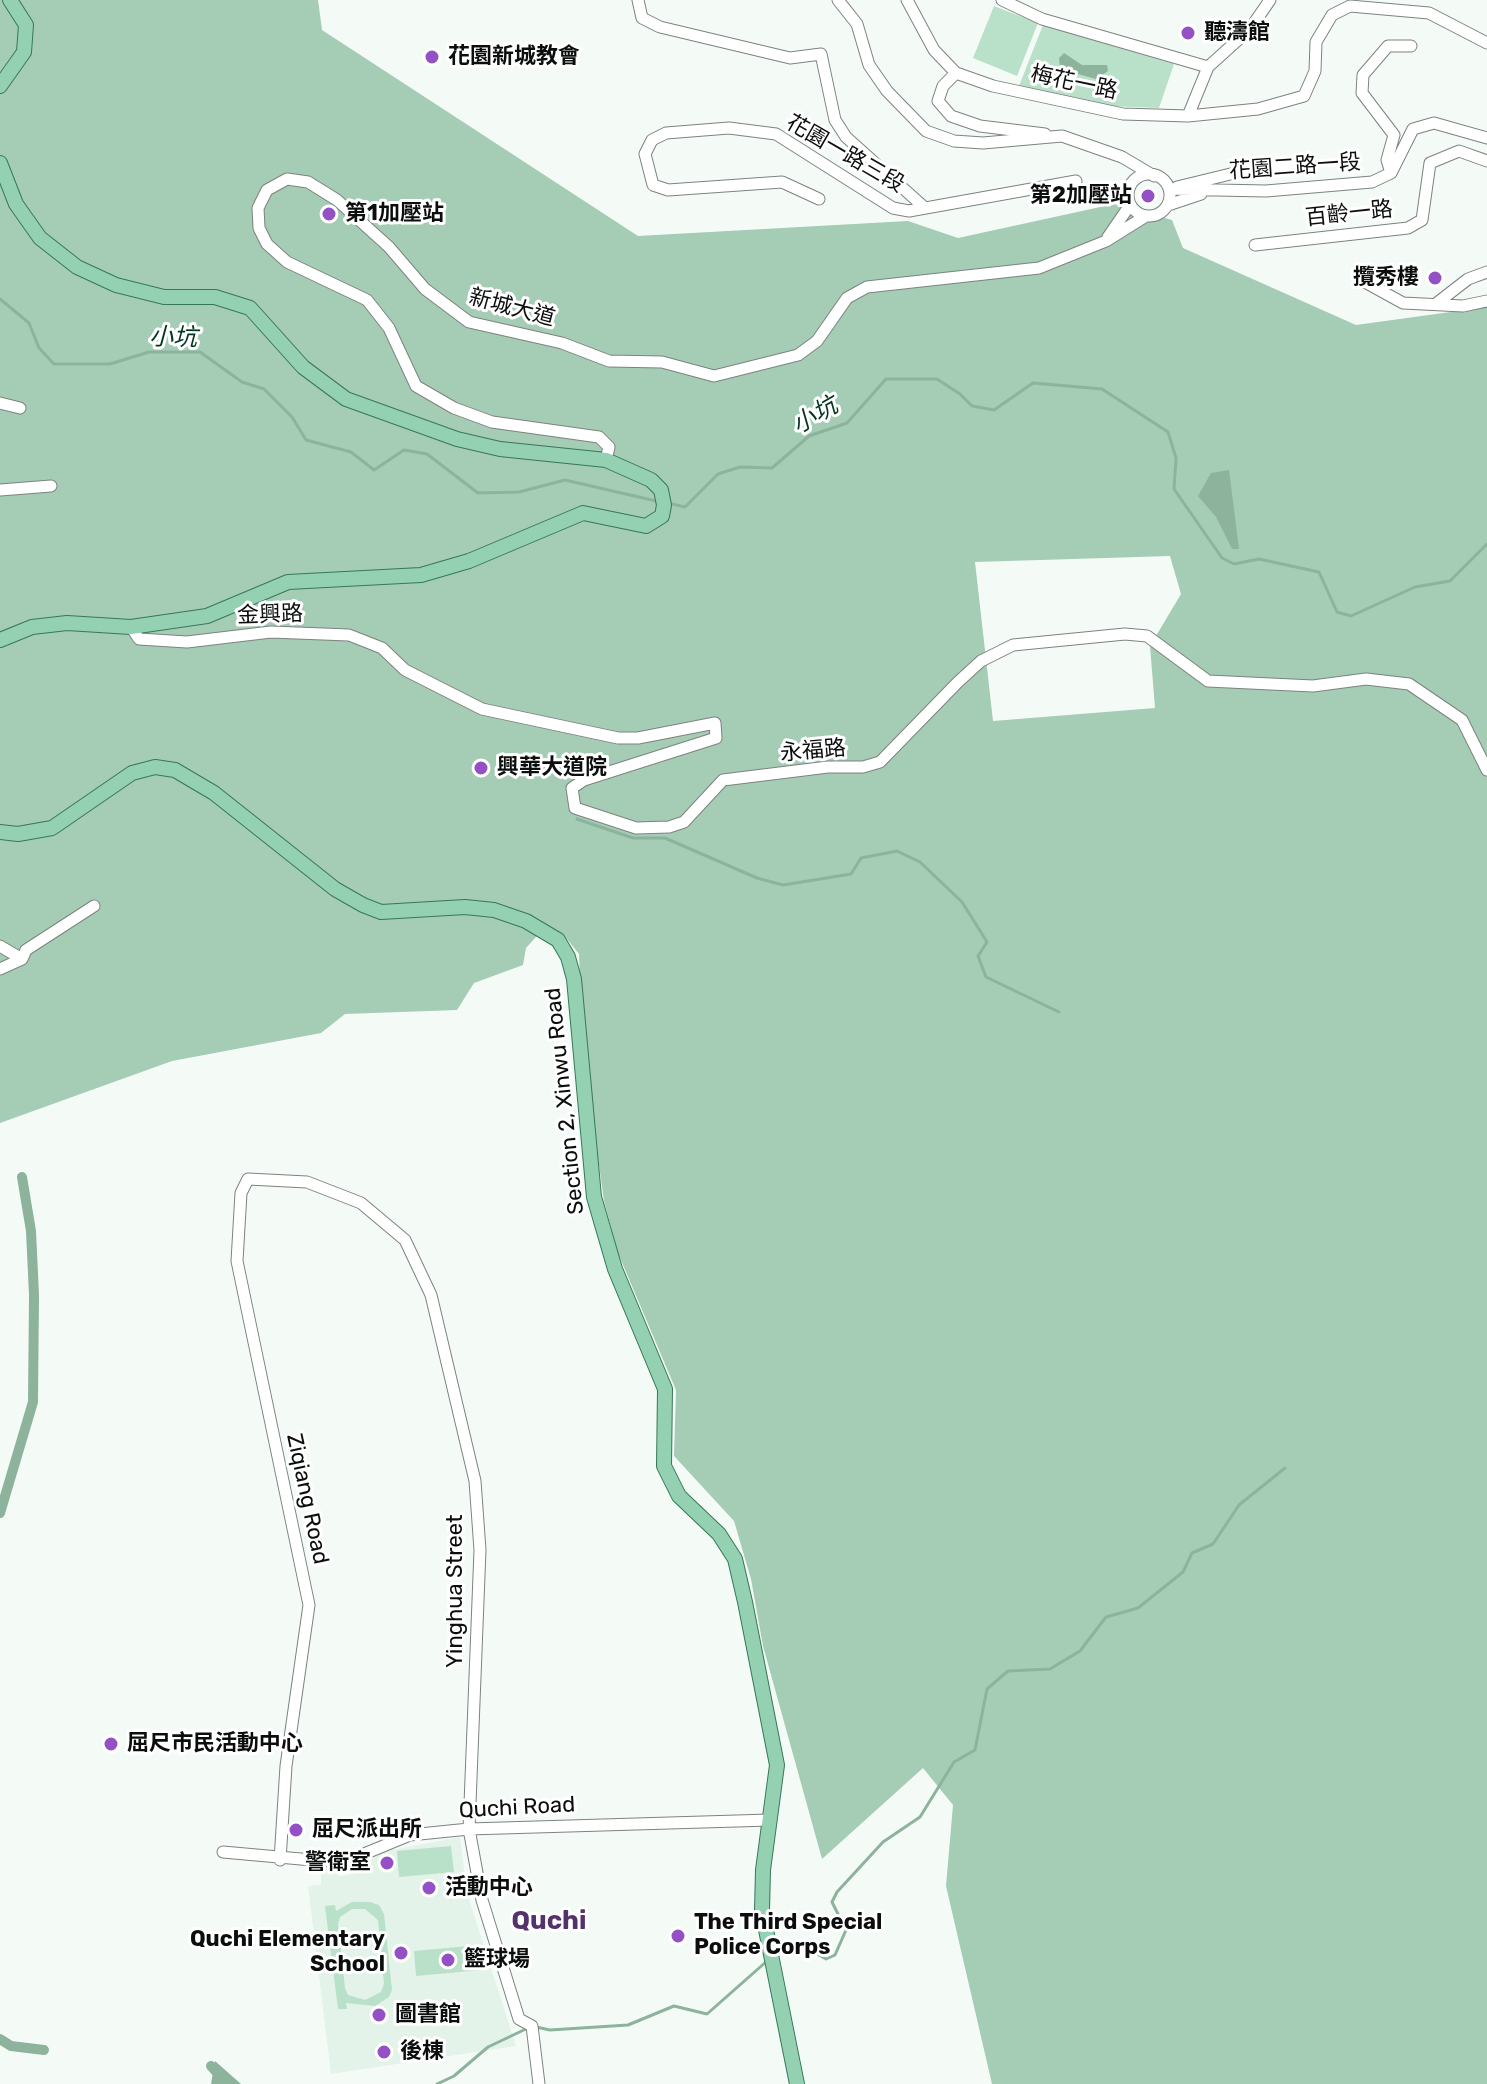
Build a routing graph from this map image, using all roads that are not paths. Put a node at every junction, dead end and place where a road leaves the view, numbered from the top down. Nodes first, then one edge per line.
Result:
1 (10, 0) edge
2 (638, 0) edge
3 (838, 0) edge
4 (907, 0) edge
5 (1270, 0) edge
6 (1010, 2) edge
7 (1487, 43) edge
8 (1411, 46) dead end
9 (1208, 67) junction
10 (956, 73) junction
11 (0, 86) edge
12 (1188, 116) junction
13 (1062, 136) junction
14 (1487, 138) edge
15 (1122, 157) junction
16 (1487, 161) edge
17 (0, 163) edge
18 (1311, 164) dead end
19 (1391, 173) junction
20 (1154, 176) junction
21 (1076, 181) dead end
22 (1133, 182) junction
23 (1169, 189) junction
24 (1207, 192) junction
25 (819, 199) dead end
26 (1130, 205) junction
27 (1168, 205) junction
28 (925, 208) junction
29 (1146, 216) junction
30 (1106, 241) junction
31 (1255, 245) dead end
32 (1487, 272) edge
33 (1363, 281) dead end
34 (1487, 301) edge
35 (1437, 303) junction
36 (0, 403) edge
37 (20, 408) dead end
38 (606, 460) junction
39 (51, 486) dead end
40 (0, 490) edge
41 (131, 627) junction
42 (0, 640) edge
43 (405, 670) joint
44 (1487, 770) edge
45 (0, 832) edge
46 (94, 906) dead end
47 (0, 946) edge
48 (22, 959) junction
49 (0, 969) edge
50 (278, 1179) joint
51 (770, 1820) junction
52 (469, 1829) junction
53 (223, 1852) dead end
54 (280, 1860) junction
55 (539, 2084) edge
56 (797, 2084) edge

1 - 11 main road
2 - 28 street
3 - 13 street
4 - 10 street
5 - 9 street
6 - 9 street
7 - 12 street, 梅花一路
8 - 19 street
9 - 12 street
10 - 12 street, 梅花一路
10 - 13 street
13 - 15 street
14 - 19 street, 花園二路一段
15 - 20 street
15 - 22 street
16 - 31 street, 百齡一路
17 - 38 main road
18 - 23 street
19 - 24 street, 花園二路一段
20 - 22 street
20 - 23 street
21 - 28 street, 花園一路三段
22 - 26 street
23 - 24 street, 花園二路一段
23 - 27 street
24 - 27 street
25 - 28 street, 花園一路三段
26 - 29 street
26 - 30 street
27 - 29 street
29 - 30 street, 新城大道
30 - 38 street, 新城大道
32 - 35 street
33 - 35 street
34 - 35 street
36 - 37 street
38 - 41 main road
39 - 40 street
41 - 42 main road
41 - 43 street, 金興路
43 - 44 street, 永福路
45 - 51 main road, Section 2, Xinwu Road
46 - 48 street
47 - 48 street
48 - 49 street
50 - 52 street, Yinghua Street
50 - 54 street, Ziqiang Road
51 - 52 street, Quchi Road
51 - 56 main road, Section 2, Xinwu Road
52 - 54 street, Quchi Road
52 - 55 street, Yinghua Street
53 - 54 street, Quchi Road

